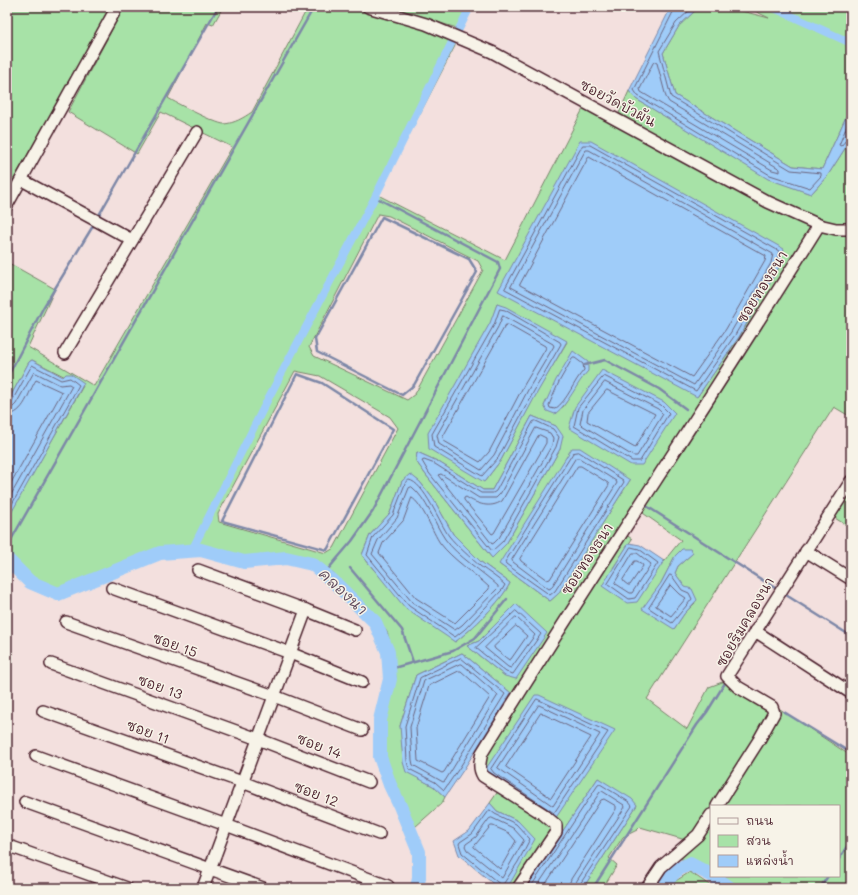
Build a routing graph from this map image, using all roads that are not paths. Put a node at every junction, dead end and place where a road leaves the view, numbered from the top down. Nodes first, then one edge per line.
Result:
1 (117, 7) edge
2 (368, 7) edge
3 (197, 132) dead end
4 (22, 180) junction
5 (7, 205) edge
6 (819, 225) junction
7 (851, 229) edge
8 (132, 240) junction
9 (64, 353) dead end
10 (851, 481) edge
11 (806, 551) junction
12 (198, 570) dead end
13 (851, 579) edge
14 (112, 588) dead end
15 (306, 610) junction
16 (66, 622) dead end
17 (355, 630) dead end
18 (755, 631) junction
19 (290, 653) junction
20 (51, 664) dead end
21 (362, 682) dead end
22 (851, 692) edge
23 (274, 696) junction
24 (43, 711) dead end
25 (362, 730) dead end
26 (258, 739) junction
27 (36, 756) dead end
28 (242, 782) junction
29 (369, 782) dead end
30 (25, 802) dead end
31 (718, 805) edge
32 (710, 817) edge
33 (226, 825) junction
34 (379, 834) dead end
35 (9, 846) dead end
36 (210, 868) junction
37 (388, 886) dead end
38 (127, 888) edge
39 (203, 888) edge
40 (263, 888) edge
41 (518, 888) edge
42 (647, 888) edge

1 - 4 street
2 - 6 street, ซอยวัดบัวผัน
3 - 8 street
4 - 5 street
4 - 8 street
6 - 7 street, ซอยวัดบัวผัน
6 - 41 street, ซอยทองธนา
8 - 9 street
10 - 11 street, ซอยริมคลองนา
11 - 13 street
11 - 18 street, ซอยริมคลองนา
12 - 15 street
14 - 19 street
15 - 17 street
15 - 19 street
16 - 23 street, ซอย 15
18 - 22 street
18 - 31 street, ซอยริมคลองนา
19 - 21 street
19 - 23 street
20 - 26 street, ซอย 13
23 - 25 street, ซอย 15
23 - 26 street
24 - 28 street, ซอย 11
26 - 28 street
26 - 29 street, ซอย 14
27 - 33 street
28 - 33 street
28 - 34 street, ซอย 12
30 - 36 street
32 - 42 street
33 - 36 street
33 - 37 street
35 - 38 street
36 - 39 street
36 - 40 street

